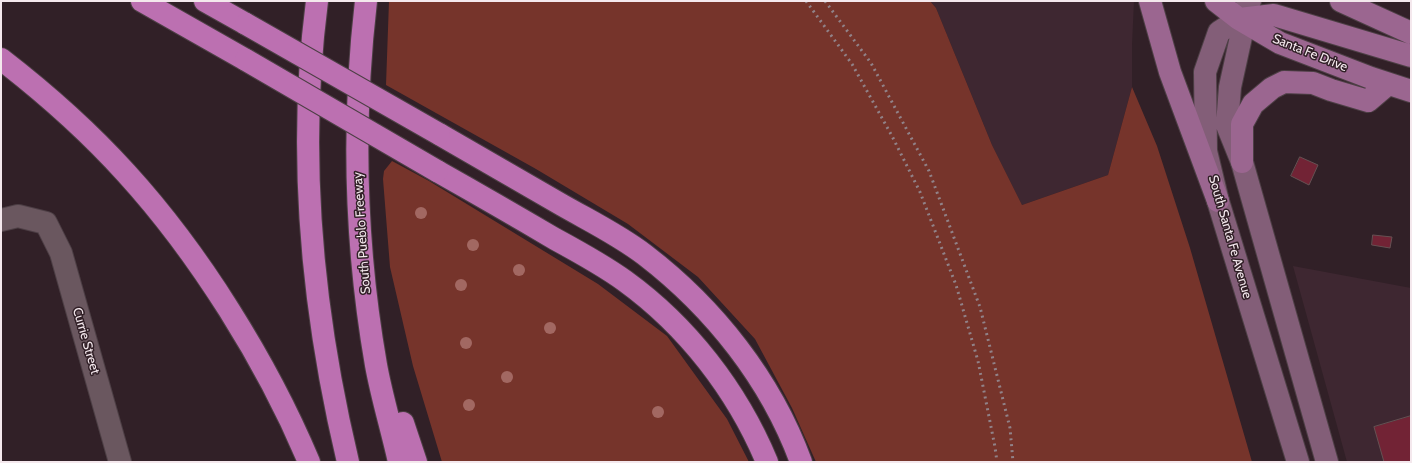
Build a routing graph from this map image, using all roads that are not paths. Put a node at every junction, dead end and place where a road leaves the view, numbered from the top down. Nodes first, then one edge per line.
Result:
1 (142, 1) edge
2 (205, 1) edge
3 (317, 1) edge
4 (366, 1) edge
5 (1150, 1) edge
6 (1216, 1) edge
7 (1341, 1) edge
8 (1244, 10) edge
9 (1411, 33) edge
10 (1411, 56) edge
11 (1, 59) edge
12 (1388, 84) junction
13 (1411, 91) edge
14 (1242, 162) junction
15 (1218, 201) junction
16 (1, 220) edge
17 (368, 314) junction
18 (120, 462) edge
19 (309, 462) edge
20 (348, 462) edge
21 (399, 462) edge
22 (416, 462) edge
23 (766, 462) edge
24 (801, 462) edge
25 (1298, 462) edge
26 (1327, 462) edge

1 - 23 highway, bridge
2 - 24 highway, bridge
3 - 20 highway
4 - 17 highway, South Pueblo Freeway
5 - 15 main road
6 - 8 main road, Santa Fe Drive
7 - 9 main road
8 - 10 main road
8 - 12 main road, Santa Fe Drive
8 - 14 street
8 - 15 street, South Santa Fe Avenue
11 - 19 highway
12 - 13 main road, Santa Fe Drive
12 - 14 main road
14 - 26 street
15 - 25 street, South Santa Fe Avenue
16 - 18 street, Currie Street
17 - 21 highway, South Pueblo Freeway
17 - 22 highway

